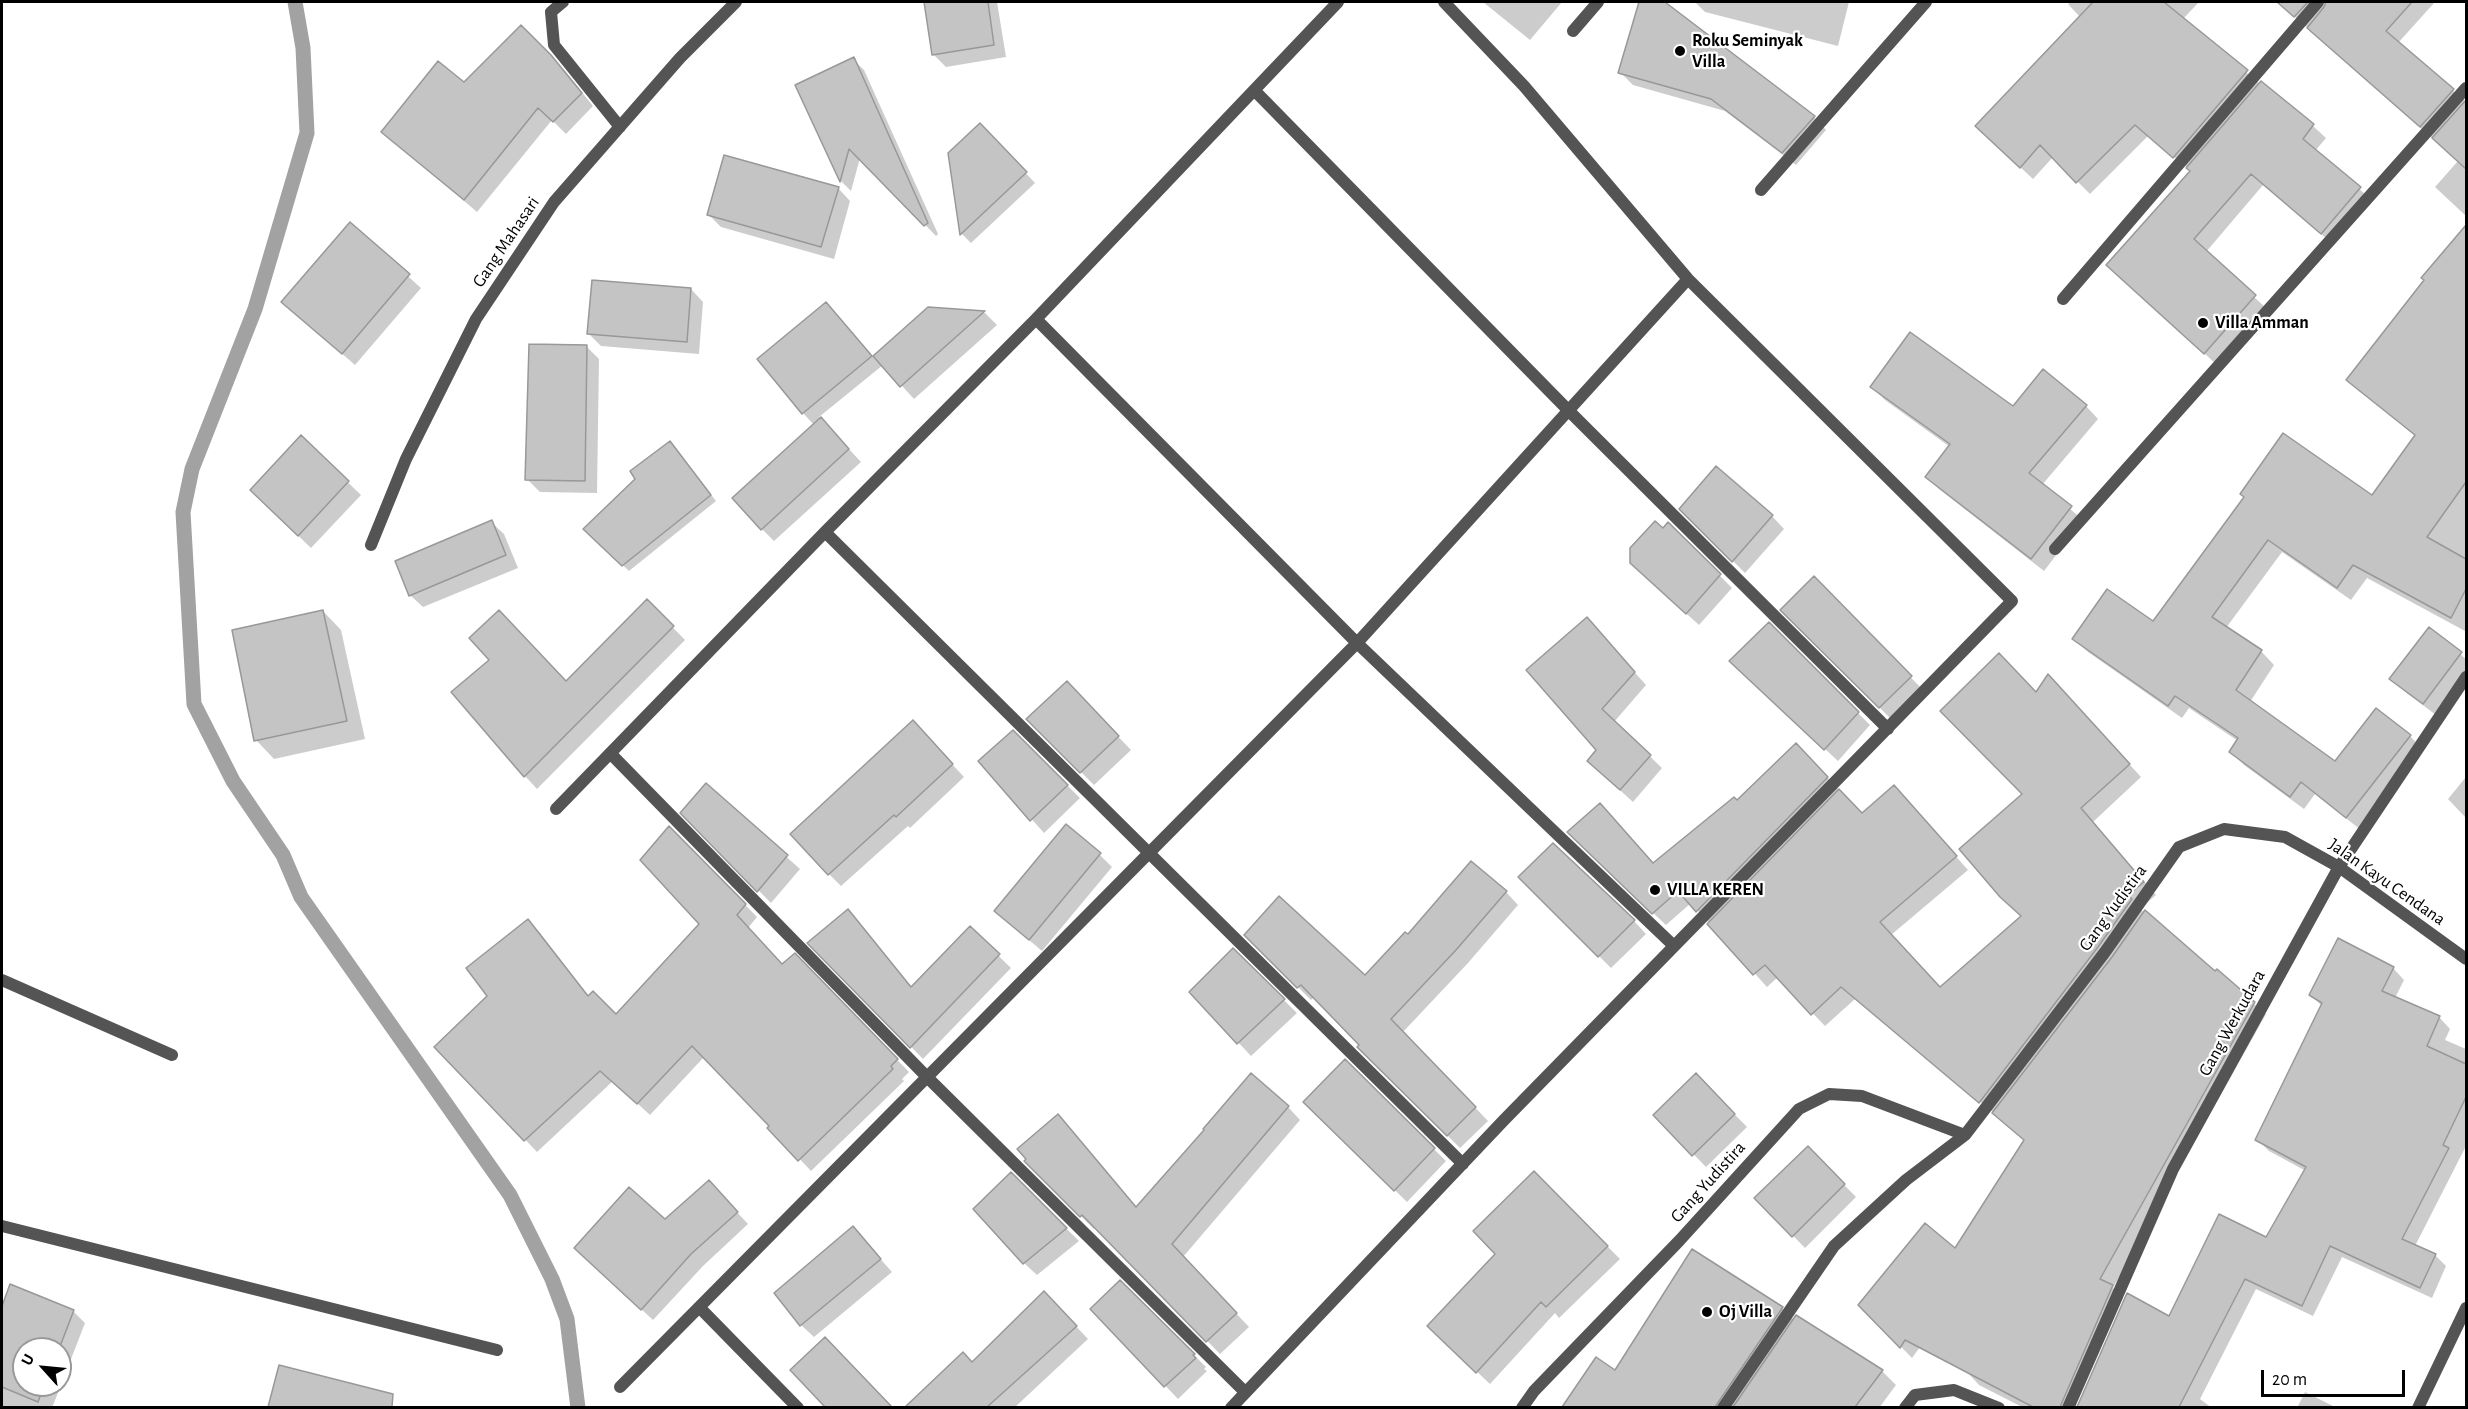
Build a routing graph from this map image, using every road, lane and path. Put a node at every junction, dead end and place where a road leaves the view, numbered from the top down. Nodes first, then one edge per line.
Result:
1 (563, 2) edge
2 (735, 2) edge
3 (1338, 2) edge
4 (1444, 2) edge
5 (1598, 2) edge
6 (1926, 2) edge
7 (2318, 2) edge
8 (1573, 31) dead end
9 (2466, 88) edge
10 (1254, 90) junction
11 (620, 127) junction
12 (1761, 190) dead end
13 (1688, 279) junction
14 (2063, 299) dead end
15 (1036, 319) junction
16 (1569, 411) junction
17 (825, 532) junction
18 (371, 545) dead end
19 (2055, 549) dead end
20 (1358, 643) junction
21 (2466, 677) edge
22 (1888, 729) junction
23 (610, 753) junction
24 (556, 809) dead end
25 (2285, 837) joint
26 (1150, 854) junction
27 (2338, 867) junction
28 (1674, 946) junction
29 (2466, 959) edge
30 (2, 980) edge
31 (172, 1055) dead end
32 (928, 1078) junction
33 (1965, 1135) junction
34 (1463, 1164) junction
35 (2, 1226) edge
36 (700, 1308) junction
37 (2466, 1308) edge
38 (497, 1350) dead end
39 (620, 1387) dead end
40 (1245, 1392) junction
41 (798, 1407) edge
42 (1231, 1407) edge
43 (1522, 1407) edge
44 (1723, 1407) edge
45 (1905, 1407) edge
46 (1999, 1407) edge
47 (2068, 1407) edge
48 (2418, 1407) edge

1 - 11 street
2 - 11 street, Gang Mahasari
3 - 10 street
4 - 13 street
5 - 8 street
6 - 12 street
7 - 14 street
9 - 19 street
10 - 15 street
10 - 16 street
11 - 18 street, Gang Mahasari
13 - 16 street
13 - 22 street
15 - 17 street
15 - 20 street
16 - 20 street
16 - 22 street
17 - 23 street
17 - 26 street
20 - 26 street
20 - 28 street
21 - 27 street, Gang Werkudara
22 - 28 street
23 - 24 street
23 - 32 street
25 - 27 street, Jalan Kayu Cendana
25 - 33 street, Gang Yudistira
26 - 32 street
26 - 34 street
27 - 29 street, Jalan Kayu Cendana
27 - 47 street, Gang Werkudara
28 - 34 street
30 - 31 street
32 - 36 street
32 - 40 street
33 - 43 street, Gang Yudistira
33 - 44 street, Gang Yudistira
34 - 40 street
35 - 38 street
36 - 39 street
36 - 41 street
37 - 48 street
40 - 42 street
45 - 46 street

